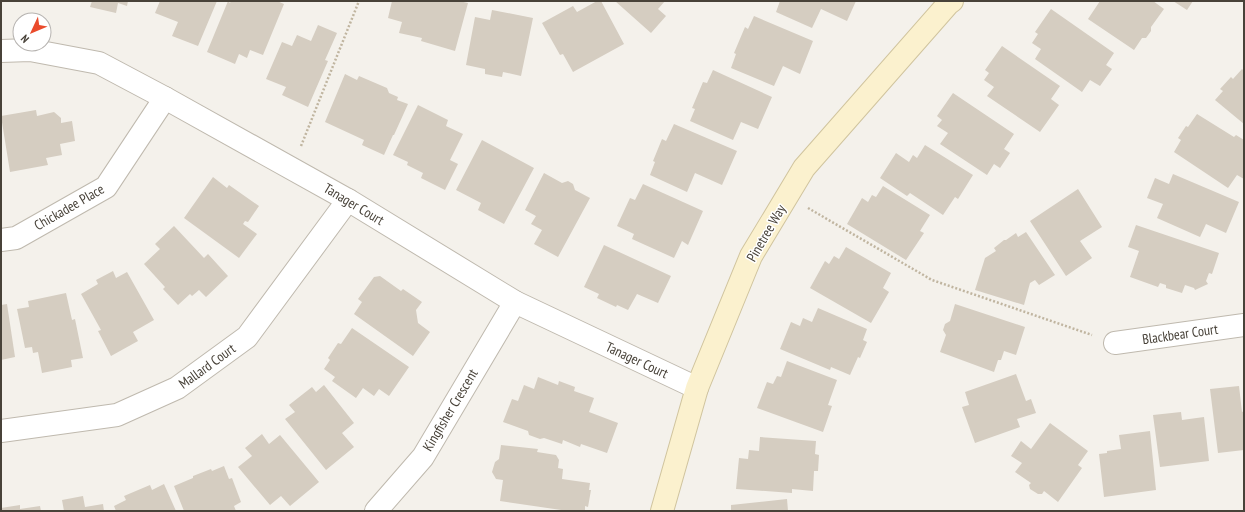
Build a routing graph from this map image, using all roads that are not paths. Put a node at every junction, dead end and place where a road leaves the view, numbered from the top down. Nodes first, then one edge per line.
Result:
1 (952, 1) edge
2 (1, 51) edge
3 (165, 98) junction
4 (348, 200) junction
5 (1, 240) edge
6 (515, 302) junction
7 (1244, 325) edge
8 (1115, 343) road end
9 (697, 388) junction
10 (1, 431) edge
11 (376, 511) edge
12 (662, 511) edge

1 - 9 street, Pinetree Way
2 - 3 street, Tanager Court
3 - 4 street, Tanager Court
3 - 5 street, Chickadee Place
4 - 6 street, Tanager Court
4 - 10 street, Mallard Court
6 - 9 street, Tanager Court
6 - 11 street, Kingfisher Crescent
7 - 8 street, Blackbear Court
9 - 12 street, Pinetree Way

